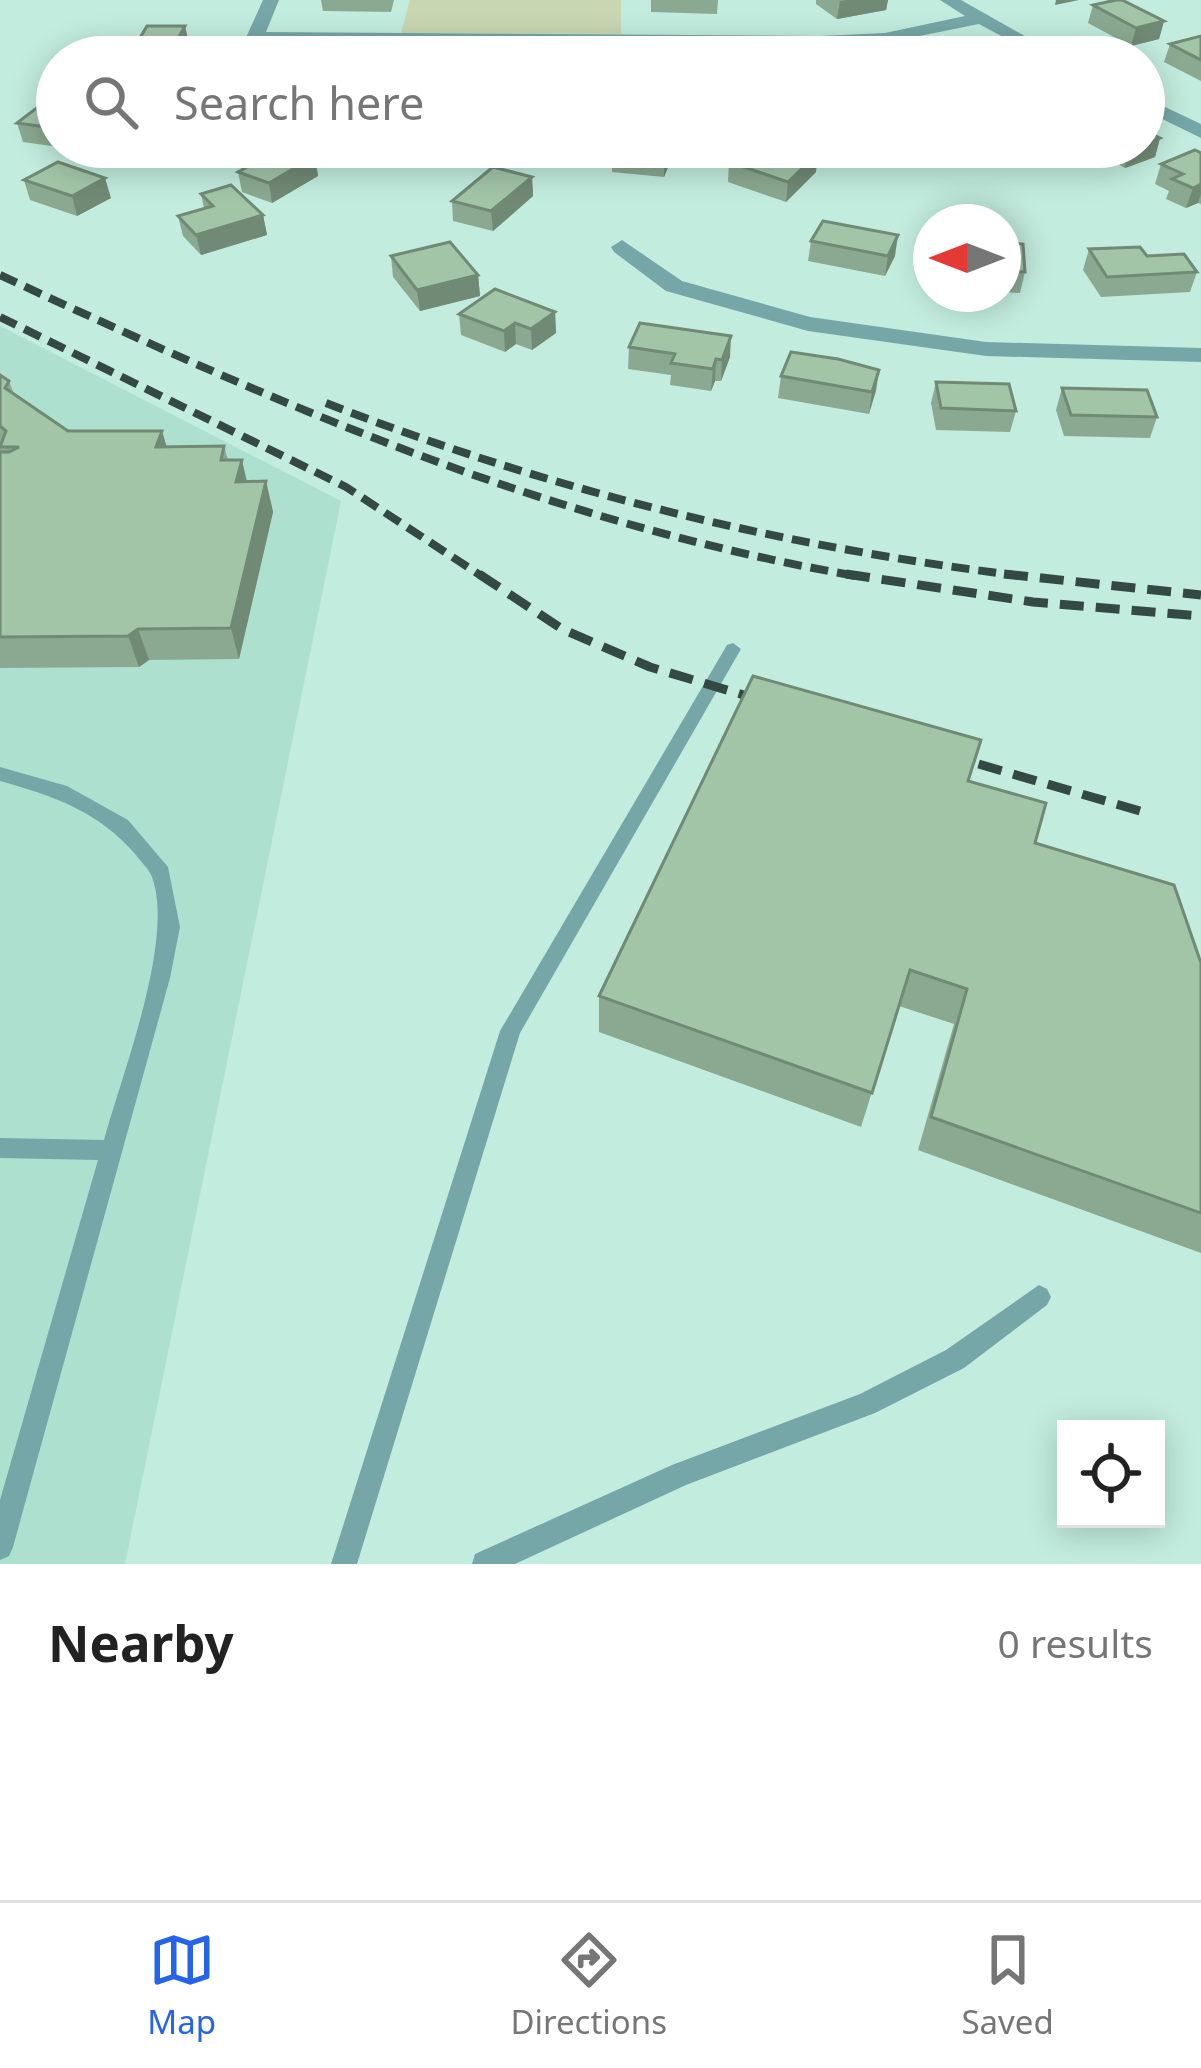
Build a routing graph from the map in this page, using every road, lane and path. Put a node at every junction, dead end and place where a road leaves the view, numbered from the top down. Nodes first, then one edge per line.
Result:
1 (272, 0) edge
2 (949, 0) edge
3 (982, 18) junction
4 (256, 36) edge
5 (895, 36) edge
6 (1015, 36) edge
7 (1165, 114) edge
8 (1201, 132) edge
9 (622, 247) dead end
10 (1201, 355) edge
11 (733, 649) dead end
12 (0, 774) edge
13 (0, 1148) edge
14 (112, 1150) junction
15 (1040, 1297) dead end
16 (0, 1547) edge
17 (344, 1564) edge
18 (485, 1564) edge

1 - 4 street
2 - 3 street
3 - 5 street
3 - 6 street
7 - 8 street
9 - 10 street
11 - 17 lane
12 - 14 lane
13 - 14 lane
14 - 16 lane
15 - 18 lane

